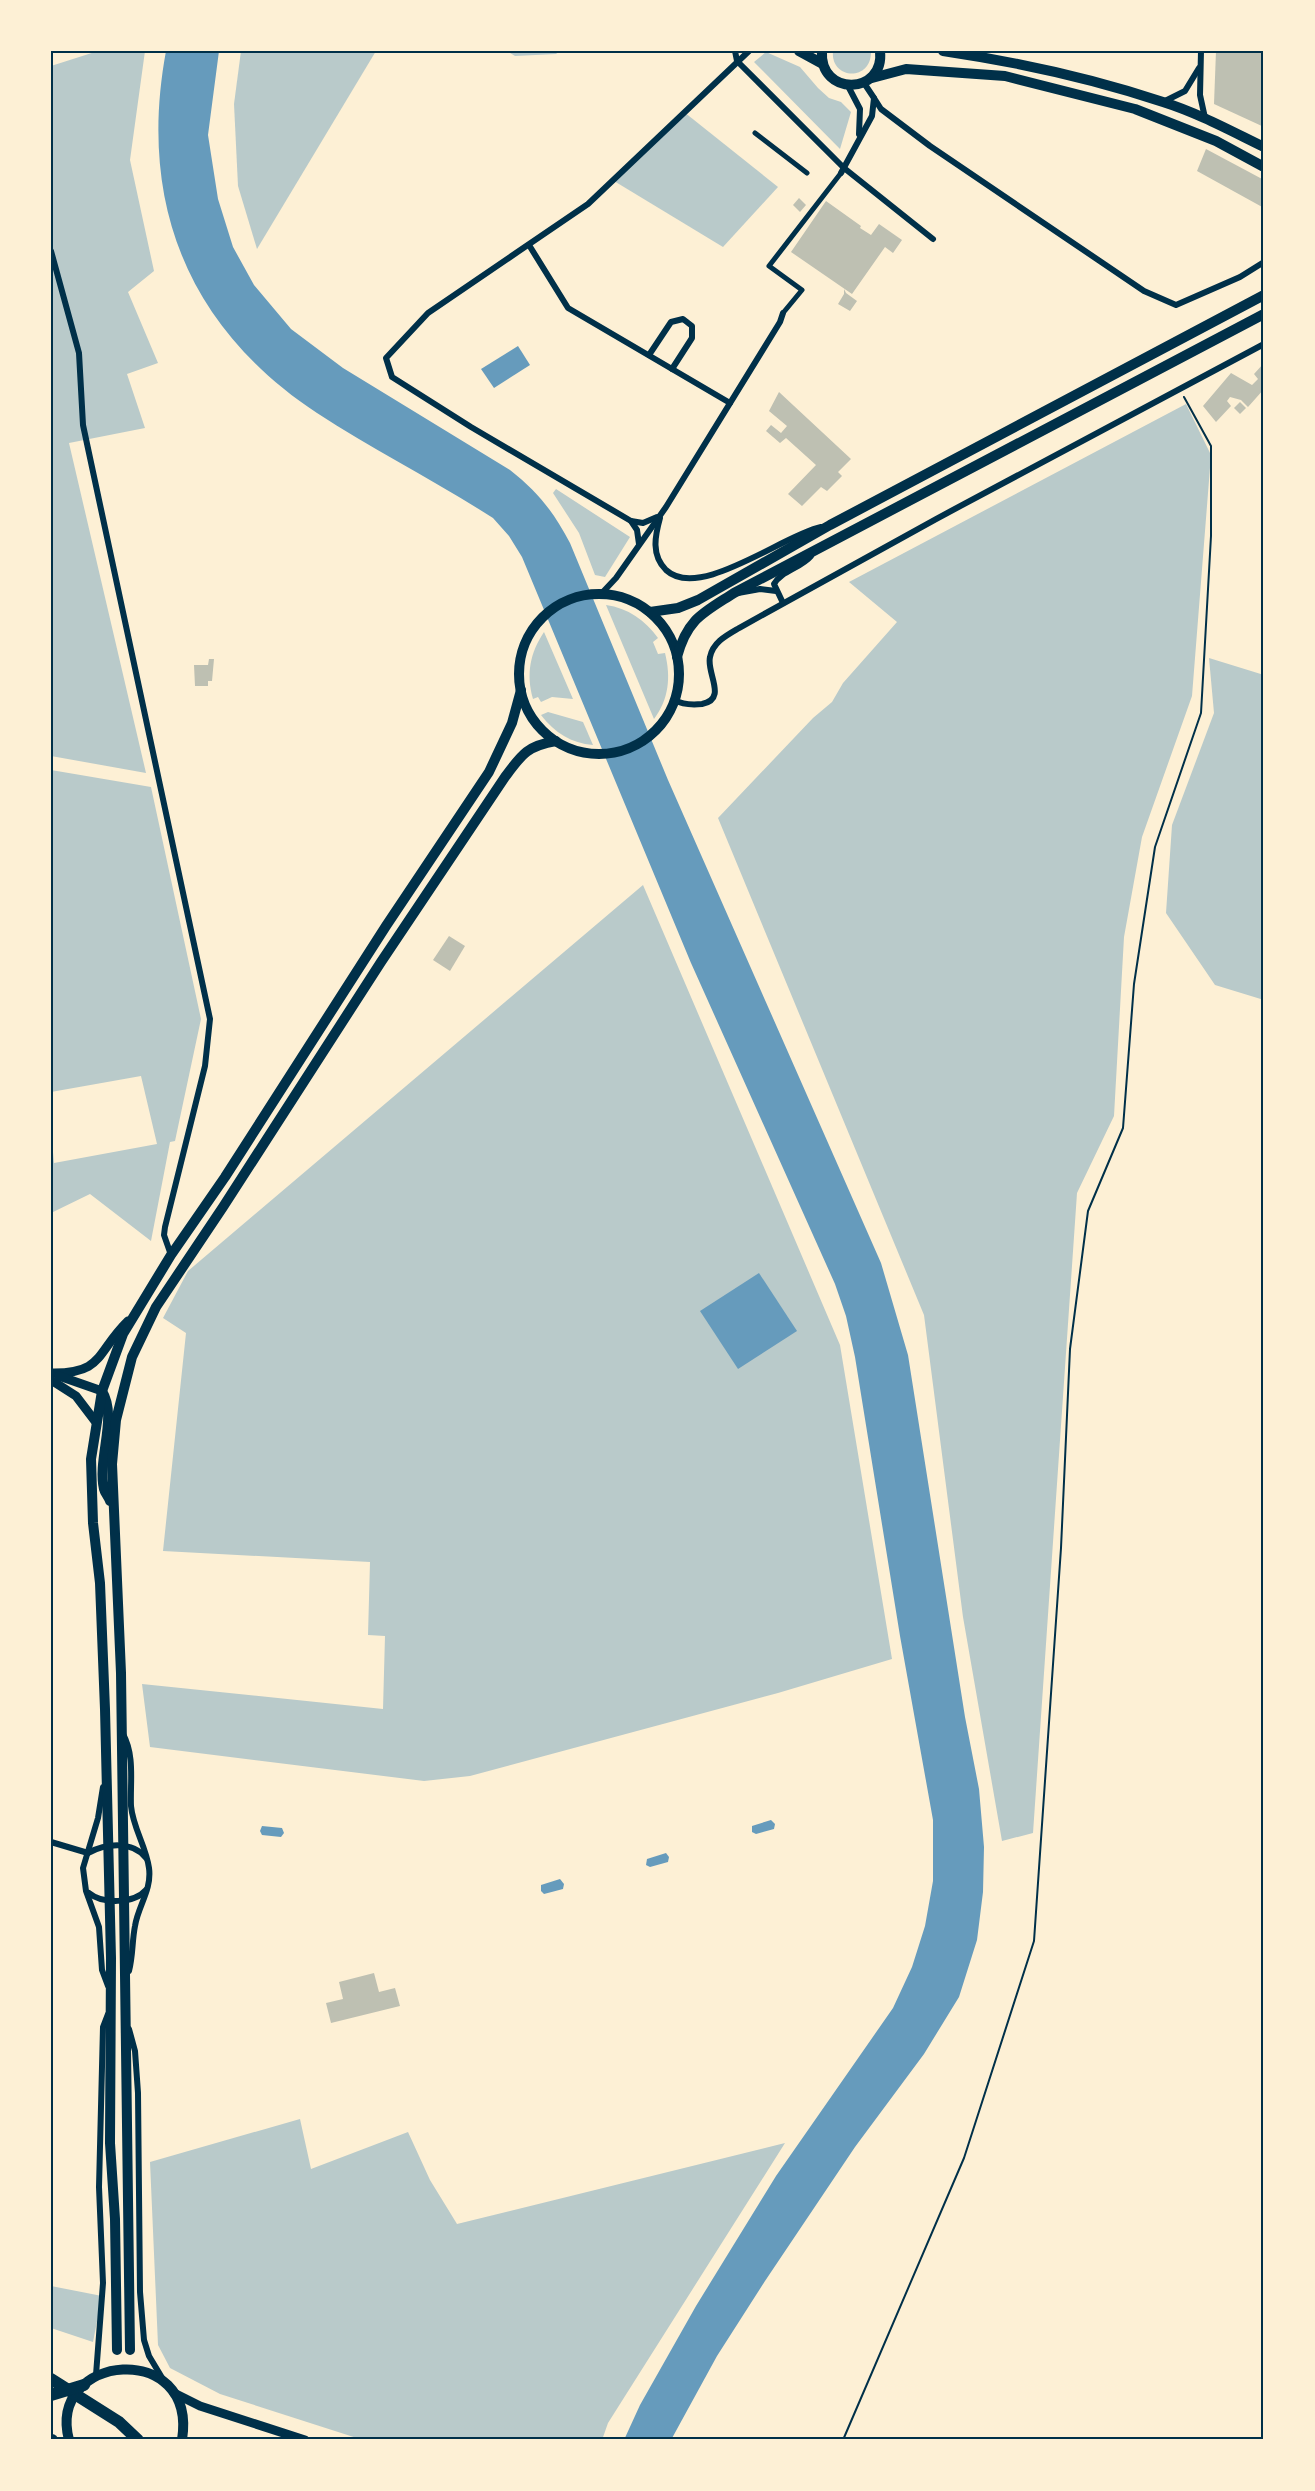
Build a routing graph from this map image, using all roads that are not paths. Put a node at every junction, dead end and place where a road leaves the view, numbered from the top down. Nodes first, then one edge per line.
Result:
1 (735, 51) edge
2 (749, 51) edge
3 (799, 51) edge
4 (822, 51) edge
5 (880, 51) edge
6 (943, 51) edge
7 (1201, 51) edge
8 (737, 62) junction
9 (821, 63) junction
10 (1199, 67) junction
11 (868, 80) junction
12 (848, 86) junction
13 (874, 98) junction
14 (1164, 102) junction
15 (1205, 118) junction
16 (755, 133) dead end
17 (859, 136) junction
18 (1264, 147) edge
19 (1264, 167) edge
20 (843, 171) junction
21 (807, 173) dead end
22 (933, 239) dead end
23 (529, 245) junction
24 (51, 251) edge
25 (1264, 262) edge
26 (1264, 294) edge
27 (783, 313) joint
28 (1264, 314) edge
29 (1264, 344) edge
30 (649, 356) junction
31 (672, 369) junction
32 (730, 403) junction
33 (662, 513) junction
34 (631, 520) junction
35 (830, 525) junction
36 (639, 544) junction
37 (819, 547) junction
38 (776, 591) junction
39 (734, 593) junction
40 (598, 594) junction
41 (783, 603) junction
42 (650, 612) junction
43 (677, 657) junction
44 (521, 690) junction
45 (675, 700) junction
46 (556, 741) junction
47 (171, 1255) junction
48 (132, 1317) junction
49 (51, 1373) edge
50 (51, 1380) edge
51 (102, 1391) junction
52 (95, 1421) junction
53 (113, 1507) junction
54 (122, 1731) junction
55 (107, 1775) junction
56 (51, 1842) edge
57 (108, 1846) junction
58 (123, 1846) junction
59 (88, 1853) junction
60 (148, 1861) junction
61 (147, 1887) junction
62 (86, 1891) junction
63 (109, 1900) junction
64 (124, 1900) junction
65 (125, 1983) junction
66 (111, 1996) junction
67 (111, 2008) junction
68 (125, 2012) junction
69 (117, 2350) dead end
70 (130, 2350) dead end
71 (96, 2375) junction
72 (51, 2379) edge
73 (166, 2384) junction
74 (84, 2385) junction
75 (174, 2393) junction
76 (51, 2395) edge
77 (69, 2440) edge
78 (138, 2440) edge
79 (182, 2440) edge
80 (305, 2440) edge

1 - 8 street
2 - 8 street
3 - 9 main road
4 - 9 main road
5 - 11 main road
6 - 14 main road
7 - 10 street
8 - 20 street
8 - 23 street
9 - 12 main road
10 - 14 street
10 - 15 street
11 - 12 main road
11 - 13 street
11 - 19 main road
12 - 17 street
13 - 17 street
13 - 25 street
14 - 15 main road
15 - 18 main road
16 - 21 street
17 - 20 street
20 - 22 street
20 - 27 street
23 - 30 street
23 - 34 street
24 - 47 street
26 - 35 main road
27 - 32 street
28 - 37 main road
29 - 41 street
30 - 31 street
30 - 31 street
31 - 32 street
32 - 33 street
33 - 34 street
33 - 35 street
33 - 36 street
34 - 36 street
35 - 42 main road
36 - 40 street
37 - 38 street
37 - 39 main road
38 - 39 street
38 - 41 street
39 - 43 main road
40 - 42 main road
40 - 44 main road
41 - 45 street
42 - 43 main road
43 - 45 main road
44 - 46 main road
44 - 47 main road
45 - 46 main road
46 - 53 main road
47 - 48 main road
48 - 49 main road
48 - 51 main road
49 - 51 main road
50 - 52 main road
51 - 52 main road
51 - 53 main road
52 - 55 main road
53 - 54 main road
54 - 58 main road
54 - 60 street
55 - 57 main road
55 - 59 street
56 - 59 street
57 - 58 street
57 - 59 street
57 - 63 main road
58 - 60 street
58 - 64 main road
59 - 62 street
60 - 61 street
61 - 64 street
61 - 65 street
62 - 63 street
62 - 66 street
63 - 64 street
63 - 66 main road
64 - 65 main road
65 - 68 main road
66 - 67 main road
67 - 69 main road
67 - 71 street
68 - 70 main road
68 - 73 street
71 - 73 main road
71 - 74 main road
72 - 78 highway
73 - 75 main road
74 - 76 highway
74 - 77 main road
75 - 79 main road
75 - 80 main road

